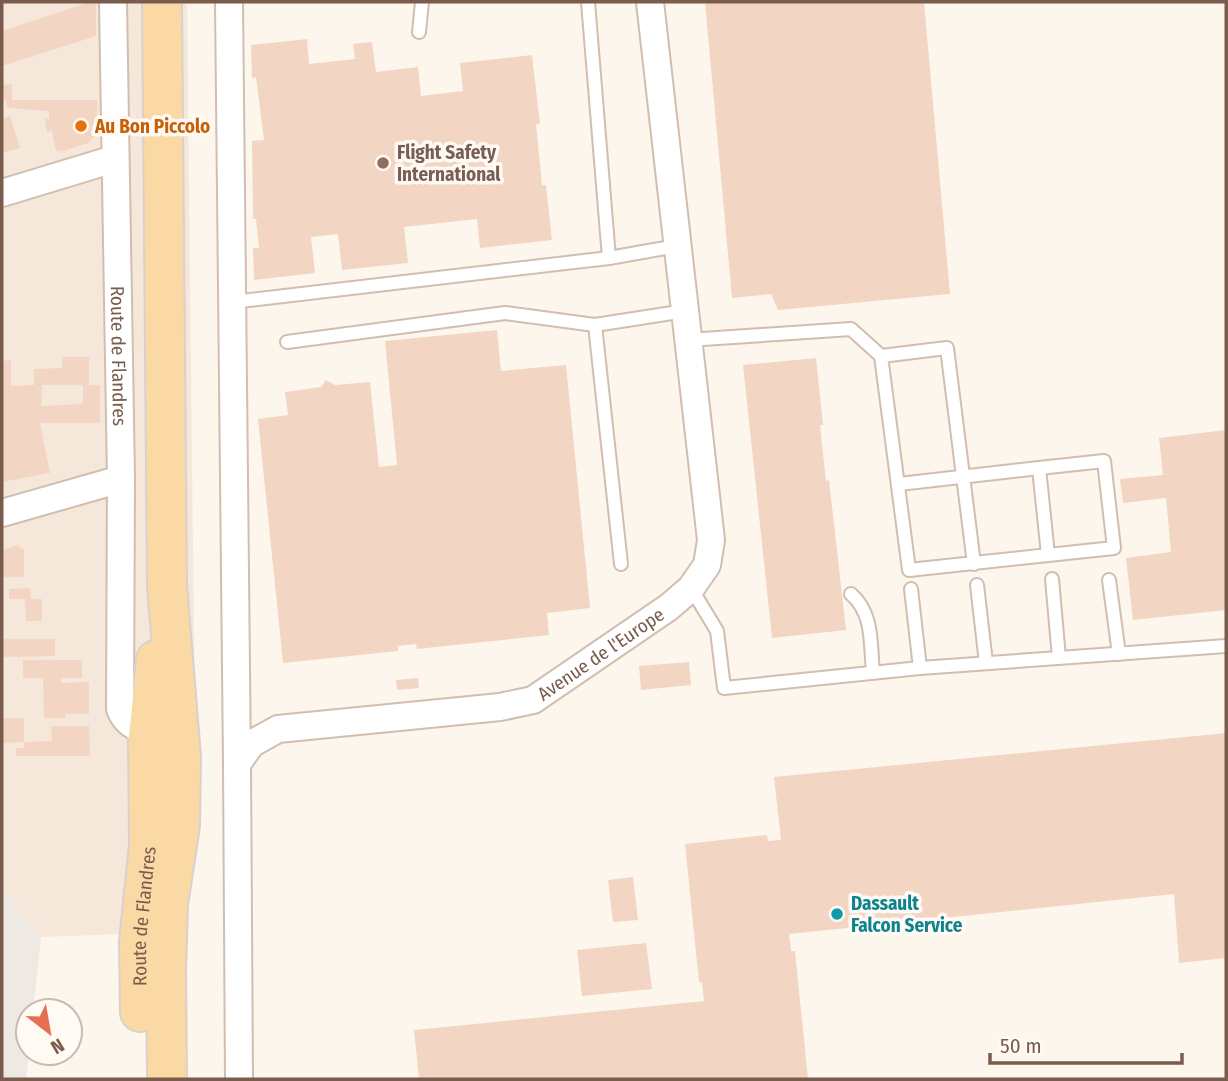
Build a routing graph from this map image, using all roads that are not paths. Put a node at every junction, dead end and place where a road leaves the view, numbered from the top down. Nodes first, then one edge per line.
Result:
1 (113, 2) edge
2 (162, 2) edge
3 (229, 2) edge
4 (422, 2) edge
5 (588, 2) edge
6 (650, 2) edge
7 (419, 32) dead end
8 (114, 159) junction
9 (2, 193) edge
10 (677, 246) junction
11 (609, 258) junction
12 (232, 302) junction
13 (685, 311) junction
14 (595, 325) junction
15 (688, 340) junction
16 (287, 342) dead end
17 (881, 356) junction
18 (1039, 468) junction
19 (964, 477) junction
20 (121, 479) junction
21 (899, 484) junction
22 (2, 513) edge
23 (1048, 555) junction
24 (621, 564) dead end
25 (974, 564) junction
26 (1052, 579) dead end
27 (1109, 580) dead end
28 (977, 585) dead end
29 (691, 588) junction
30 (911, 589) dead end
31 (851, 594) dead end
32 (1226, 646) edge
33 (1119, 654) junction
34 (1059, 658) junction
35 (986, 663) junction
36 (920, 668) junction
37 (873, 672) junction
38 (149, 723) junction
39 (237, 764) junction
40 (141, 1079) edge
41 (167, 1079) edge
42 (239, 1079) edge

1 - 8 street, Route de Flandres
2 - 38 main road, Route de Flandres
3 - 12 street
4 - 7 lane
5 - 11 lane
6 - 10 street, Avenue de l'Europe
8 - 9 street
8 - 20 street, Route de Flandres
10 - 11 lane
10 - 13 street, Avenue de l'Europe
11 - 12 lane
12 - 39 street
13 - 14 lane
13 - 15 street, Avenue de l'Europe
14 - 16 lane
14 - 24 lane
15 - 17 lane
15 - 29 street, Avenue de l'Europe
17 - 19 lane
17 - 21 lane
18 - 19 lane
18 - 23 lane
18 - 23 lane
19 - 21 lane
19 - 25 lane
20 - 22 street
20 - 38 street, Route de Flandres
21 - 25 lane
23 - 25 lane
26 - 34 lane
27 - 33 lane
28 - 35 lane
29 - 37 lane
29 - 39 street, Avenue de l'Europe
30 - 36 lane
31 - 37 lane
32 - 33 lane
33 - 34 lane
34 - 35 lane
35 - 36 lane
36 - 37 lane
38 - 40 main road, Route de Flandres
38 - 41 main road, Route de Flandres
39 - 42 street

